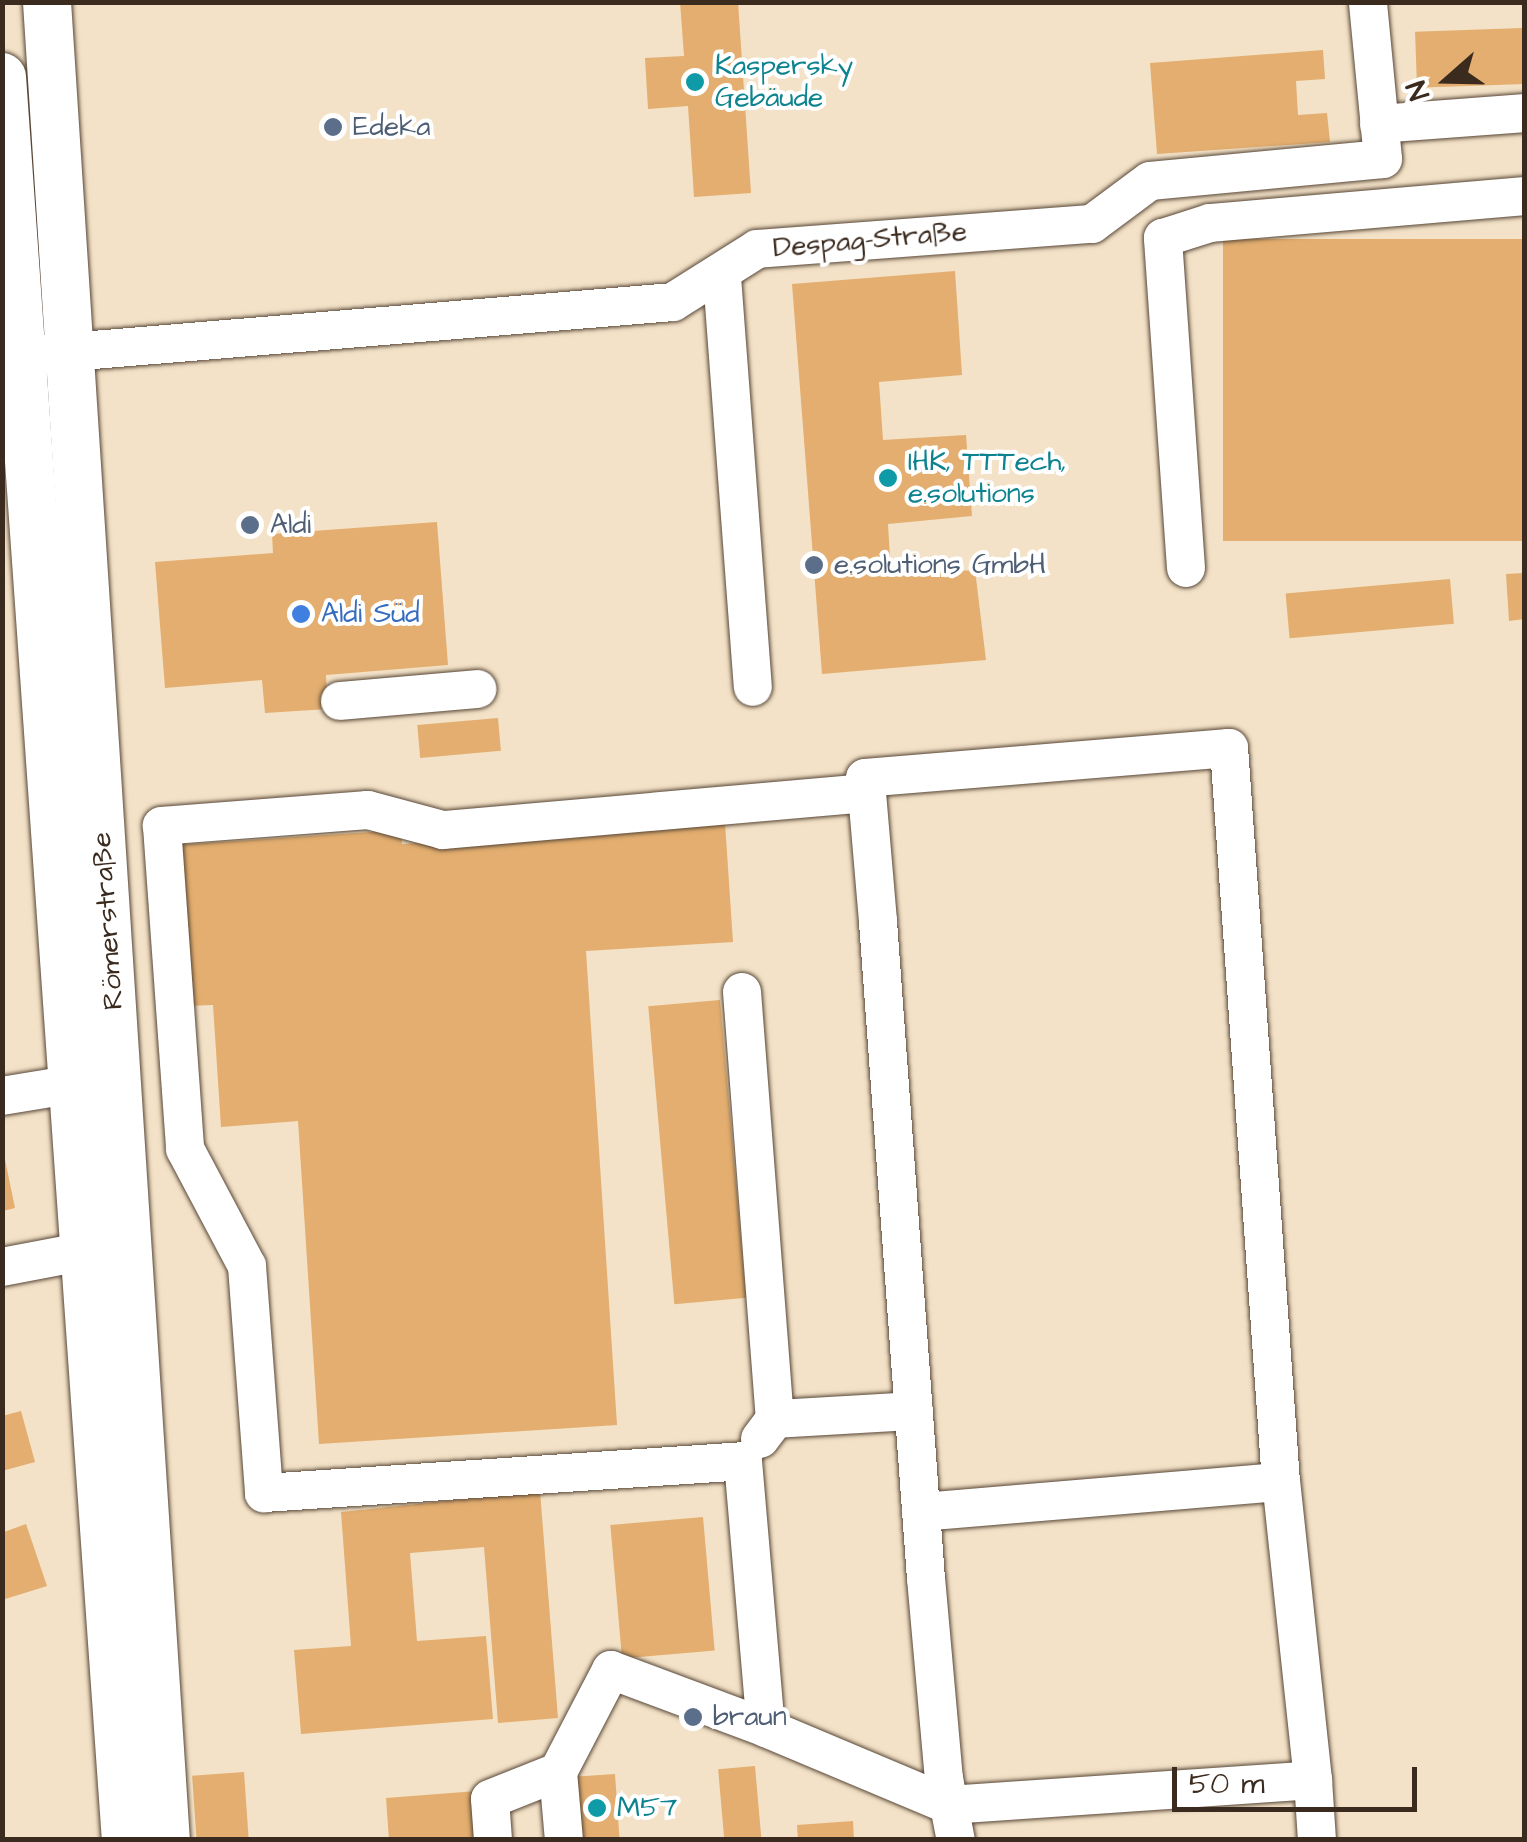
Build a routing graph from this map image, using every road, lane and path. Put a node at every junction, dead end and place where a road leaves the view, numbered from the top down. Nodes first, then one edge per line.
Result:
1 (47, 2) edge
2 (1368, 2) edge
3 (2, 77) edge
4 (1524, 113) edge
5 (1379, 124) junction
6 (1524, 196) edge
7 (1092, 224) junction
8 (1163, 238) junction
9 (722, 276) junction
10 (70, 352) junction
11 (22, 355) junction
12 (1186, 568) dead end
13 (754, 687) dead end
14 (477, 689) dead end
15 (340, 701) dead end
16 (867, 793) junction
17 (742, 992) dead end
18 (96, 1080) junction
19 (2, 1096) edge
20 (86, 1251) junction
21 (2, 1268) edge
22 (914, 1411) junction
23 (775, 1419) junction
24 (743, 1462) junction
25 (1281, 1482) junction
26 (921, 1512) junction
27 (766, 1728) junction
28 (558, 1772) junction
29 (1313, 1780) junction
30 (952, 1822) edge
31 (126, 1840) edge
32 (166, 1840) edge
33 (493, 1840) edge
34 (564, 1840) edge
35 (1317, 1840) edge

1 - 10 main road, Römerstraße
2 - 5 street
3 - 11 main road, Römerstraße
4 - 5 street
5 - 7 street
6 - 8 street
7 - 8 street, Despag-Straße
7 - 9 street, Despag-Straße
8 - 12 street
9 - 10 street, Despag-Straße
9 - 13 street
10 - 11 street, Despag-Straße
10 - 18 main road, Römerstraße
11 - 18 main road, Römerstraße
14 - 15 street
16 - 22 street
16 - 24 street
16 - 25 street
17 - 23 street
18 - 19 street
18 - 20 main road, Römerstraße
18 - 32 main road, Römerstraße
20 - 21 street
20 - 31 main road, Römerstraße
22 - 23 street
22 - 26 street
23 - 24 street
24 - 27 street
25 - 26 street
25 - 29 street
26 - 30 street
27 - 28 street
27 - 30 street
28 - 33 street
28 - 34 street
29 - 30 street
29 - 35 street

